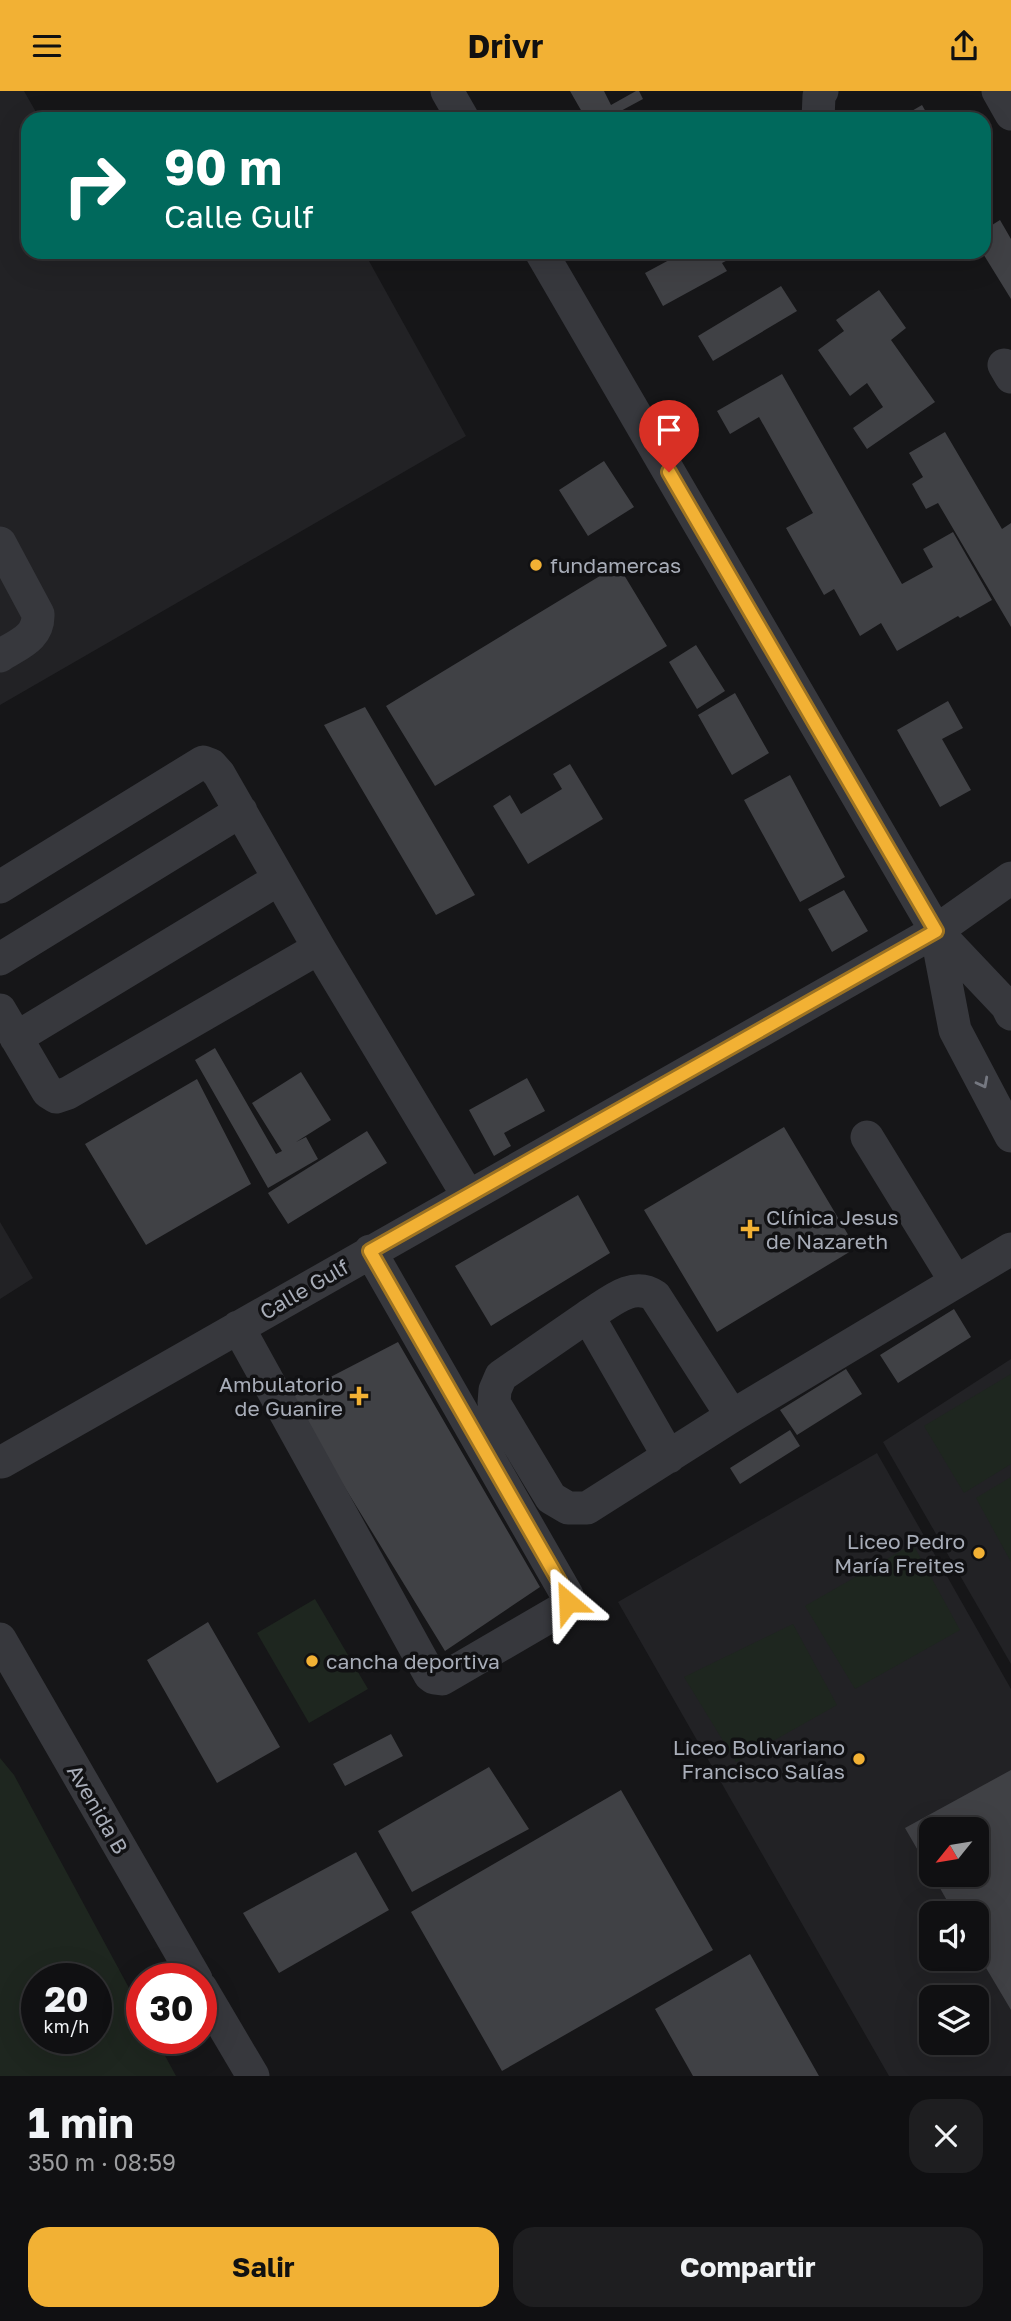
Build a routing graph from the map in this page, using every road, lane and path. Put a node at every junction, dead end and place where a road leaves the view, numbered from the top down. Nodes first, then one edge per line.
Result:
1 (447, 91) edge
2 (822, 91) edge
3 (998, 91) edge
4 (459, 112) edge
5 (818, 112) edge
6 (1010, 114) edge
7 (545, 259) edge
8 (0, 543) edge
9 (0, 656) edge
10 (241, 811) junction
11 (1011, 878) edge
12 (279, 879) junction
13 (0, 887) edge
14 (936, 931) junction
15 (319, 948) junction
16 (0, 959) edge
17 (1009, 1010) edge
18 (8, 1024) edge
19 (1011, 1136) edge
20 (867, 1137) dead end
21 (468, 1196) junction
22 (1011, 1249) edge
23 (370, 1251) junction
24 (956, 1282) junction
25 (588, 1316) junction
26 (238, 1327) junction
27 (732, 1416) junction
28 (668, 1457) junction
29 (2, 1462) dead end
30 (0, 1639) edge
31 (187, 1963) edge
32 (217, 2015) edge
33 (253, 2076) edge

1 - 4 street
2 - 5 street
3 - 6 street
7 - 14 street
8 - 9 street
10 - 12 street
10 - 13 street
10 - 16 street
11 - 14 street, Calle Gulf
12 - 15 street
12 - 18 street
14 - 17 street
14 -> 19 street
14 - 21 street, Calle Gulf
15 - 18 street
15 - 21 street
20 - 24 street
21 - 23 street, Calle Gulf
22 - 24 street
23 - 26 street, Calle Gulf
23 - 26 street
24 - 27 street
25 - 27 street
25 - 28 street
25 - 28 street
26 - 29 street, Calle Gulf
27 - 28 street
30 - 31 street, Avenida B
32 - 33 street

